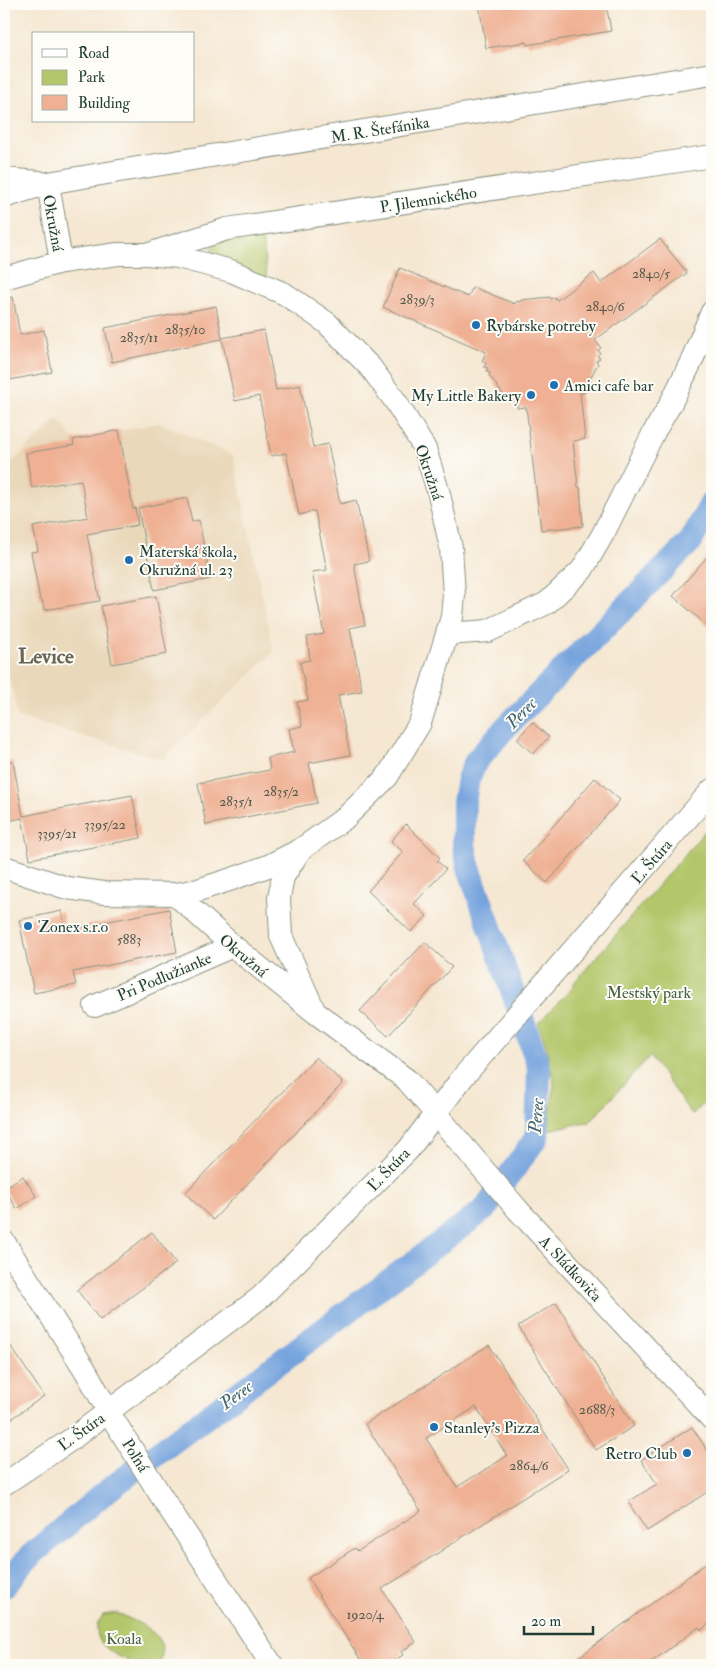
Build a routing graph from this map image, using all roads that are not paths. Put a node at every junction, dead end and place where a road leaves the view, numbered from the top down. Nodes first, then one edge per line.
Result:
1 (712, 74) edge
2 (712, 156) edge
3 (4, 179) edge
4 (48, 183) junction
5 (4, 197) edge
6 (147, 254) junction
7 (61, 262) junction
8 (4, 278) edge
9 (712, 312) edge
10 (447, 634) junction
11 (712, 790) edge
12 (300, 850) junction
13 (4, 867) edge
14 (175, 894) junction
15 (233, 946) junction
16 (96, 1006) dead end
17 (316, 1013) junction
18 (435, 1112) junction
19 (4, 1242) edge
20 (108, 1411) junction
21 (712, 1419) edge
22 (4, 1484) edge
23 (272, 1665) edge

1 - 4 street, M. R. Štefánika
2 - 6 street, P. Jilemnického
3 - 4 street, M. R. Štefánika
4 - 5 street, M. R. Štefánika
4 - 7 street, Okružná
6 - 7 street, Okružná
6 - 10 street, Okružná
7 - 8 street, Okružná
9 - 10 street
10 - 12 street, Okružná
11 - 18 street, Ľ. Štúra
12 - 14 street, Okružná
12 - 17 street, Okružná
13 - 14 street, Okružná
14 - 15 street, Okružná
15 - 16 street, Pri Podlužianke
15 - 17 street, Okružná
17 - 18 street, Okružná
18 - 20 street, Ľ. Štúra
18 - 21 street, A. Sládkoviča
19 - 20 street, Poľná
20 - 22 street, Ľ. Štúra
20 - 23 street, Poľná

